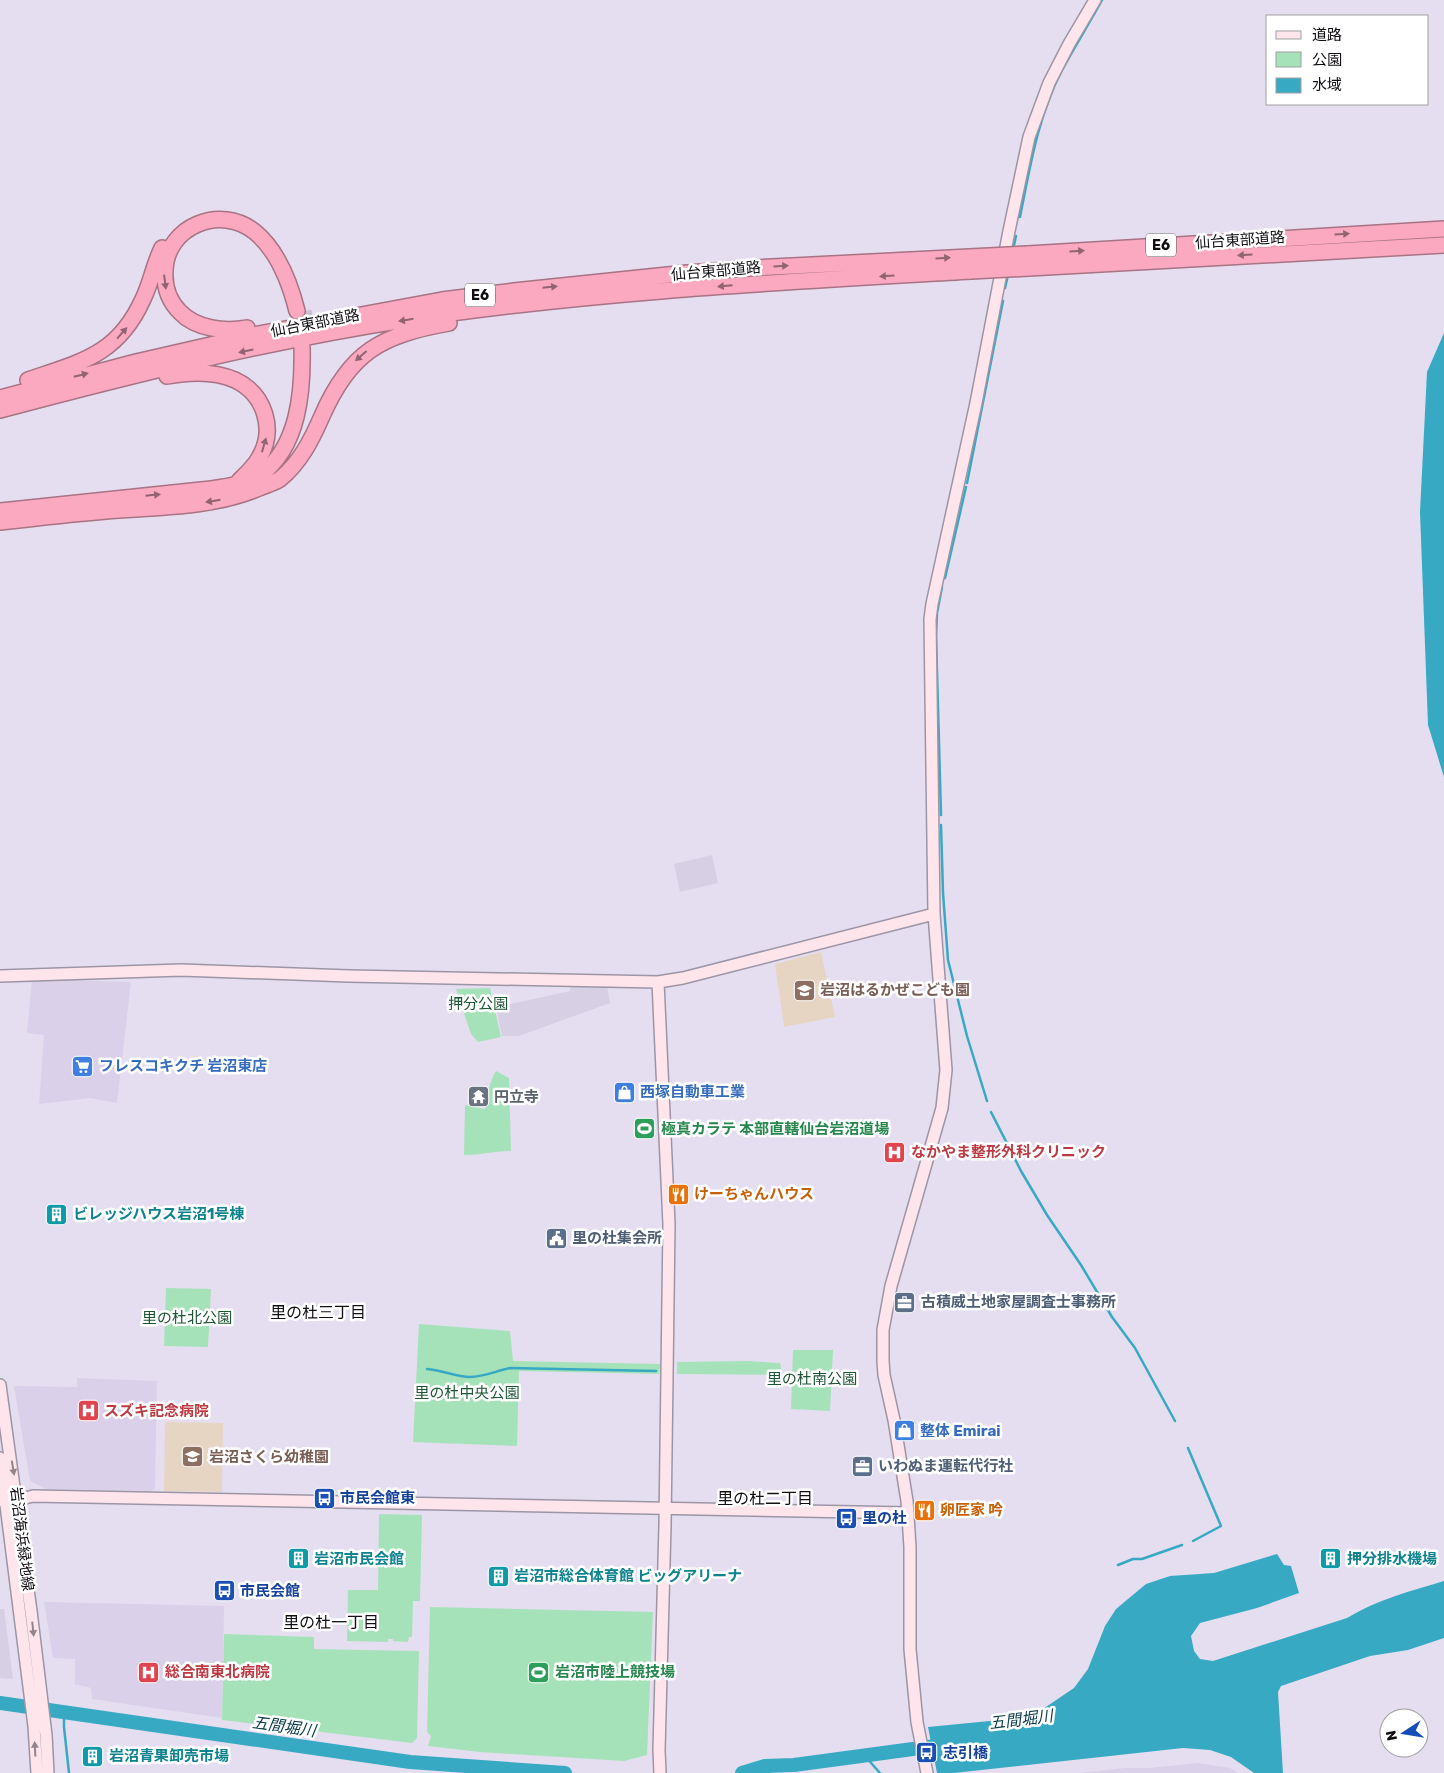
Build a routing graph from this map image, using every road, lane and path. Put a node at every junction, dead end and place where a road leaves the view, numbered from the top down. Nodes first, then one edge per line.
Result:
1 (1095, 0) edge
2 (1444, 229) edge
3 (1444, 245) edge
4 (1029, 261) junction
5 (970, 264) junction
6 (514, 291) junction
7 (628, 294) junction
8 (0, 389) edge
9 (0, 398) edge
10 (0, 410) edge
11 (236, 484) junction
12 (260, 488) junction
13 (0, 511) edge
14 (0, 522) edge
15 (934, 914) junction
16 (0, 976) edge
17 (658, 982) junction
18 (0, 1385) edge
19 (0, 1458) edge
20 (11, 1502) junction
21 (665, 1509) junction
22 (908, 1513) junction
23 (40, 1726) junction
24 (660, 1769) edge
25 (37, 1773) edge
26 (48, 1773) edge
27 (927, 1773) edge

1 - 15 street
4 -> 2 highway, 仙台東部道路 / E6
3 -> 4 highway, 仙台東部道路 / E6
4 - 5 highway, 仙台東部道路 / E6, bridge
6 -> 5 highway, 仙台東部道路 / E6
5 -> 7 highway, 仙台東部道路 / E6
8 -> 6 highway
9 -> 6 highway, 仙台東部道路 / E6
7 -> 10 highway, 仙台東部道路 / E6
7 -> 12 highway
11 -> 10 highway
11 - 12 highway
13 -> 11 highway
12 -> 14 highway
15 - 17 street
15 - 22 street
16 - 17 street
17 - 21 street
18 -> 20 street, 岩沼海浜緑地線
19 - 20 street, 岩沼海浜緑地線
20 - 21 street
20 - 23 street, 岩沼海浜緑地線
21 - 22 street
21 - 24 street
22 - 27 street
25 -> 23 street
23 - 26 street

